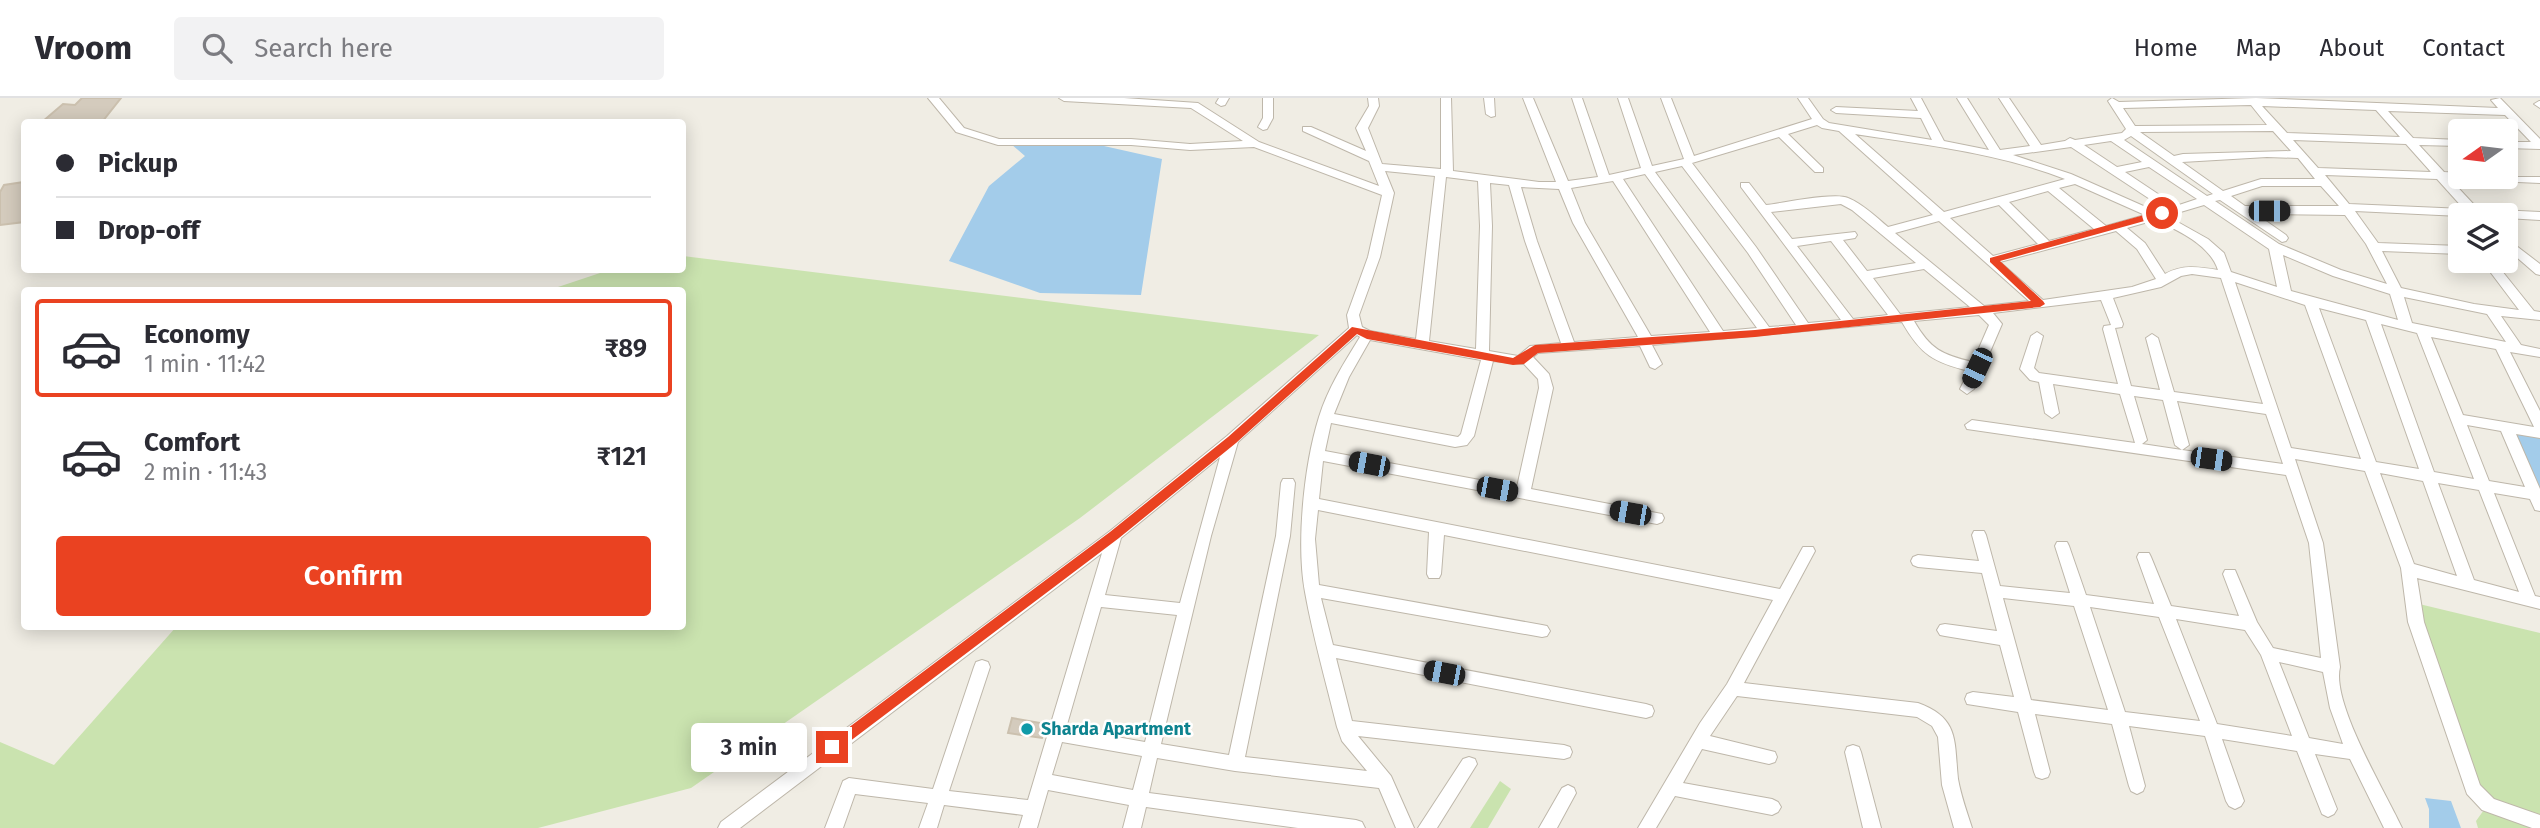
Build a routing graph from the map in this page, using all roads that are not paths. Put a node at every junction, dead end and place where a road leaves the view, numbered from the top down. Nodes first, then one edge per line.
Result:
1 (933, 98) edge
2 (1064, 98) edge
3 (1268, 98) edge
4 (1373, 98) edge
5 (1446, 98) edge
6 (1489, 98) edge
7 (1528, 98) edge
8 (1577, 98) edge
9 (1623, 98) edge
10 (1666, 98) edge
11 (1803, 98) edge
12 (1916, 98) edge
13 (1962, 98) edge
14 (2004, 98) edge
15 (2252, 100) edge
16 (2496, 100) edge
17 (2113, 101) edge
18 (2379, 107) junction
19 (1836, 110) dead end
20 (2508, 112) junction
21 (1491, 114) dead end
22 (1925, 115) junction
23 (1819, 121) junction
24 (2519, 124) junction
25 (2540, 126) edge
26 (1263, 127) dead end
27 (1307, 129) dead end
28 (1844, 130) junction
29 (2132, 130) junction
30 (1780, 132) junction
31 (2279, 132) junction
32 (2113, 138) junction
33 (2070, 141) junction
34 (2409, 141) junction
35 (2448, 143) edge
36 (1255, 144) junction
37 (1940, 144) junction
38 (2518, 145) edge
39 (2036, 146) junction
40 (2540, 146) edge
41 (1997, 154) junction
42 (2299, 155) junction
43 (1688, 161) junction
44 (1375, 162) junction
45 (2152, 163) junction
46 (2175, 163) junction
47 (1647, 169) junction
48 (1819, 170) dead end
49 (2115, 171) junction
50 (2313, 171) junction
51 (1444, 174) junction
52 (2441, 176) junction
53 (2448, 176) edge
54 (1610, 179) junction
55 (2518, 179) edge
56 (1484, 180) junction
57 (2076, 180) junction
58 (2540, 180) edge
59 (2323, 182) junction
60 (1514, 183) junction
61 (1745, 185) dead end
62 (1563, 186) junction
63 (2051, 188) junction
64 (1388, 193) junction
65 (2223, 195) junction
66 (2207, 200) junction
67 (2002, 201) junction
68 (2466, 203) edge
69 (1764, 209) junction
70 (2345, 209) junction
71 (2174, 210) junction
72 (2244, 210) junction
73 (2448, 213) edge
74 (2518, 215) edge
75 (1942, 216) junction
76 (2155, 216) junction
77 (2540, 216) edge
78 (2118, 227) junction
79 (2104, 231) junction
80 (1885, 232) junction
81 (1850, 235) dead end
82 (1834, 237) junction
83 (1788, 243) junction
84 (2279, 243) junction
85 (2048, 247) junction
86 (2373, 247) junction
87 (2448, 250) edge
88 (2518, 252) edge
89 (2540, 253) edge
90 (2518, 256) edge
91 (1993, 260) junction
92 (1926, 265) junction
93 (2540, 271) edge
94 (2498, 273) edge
95 (2228, 275) junction
96 (1864, 276) junction
97 (2163, 281) junction
98 (2395, 290) junction
99 (2285, 293) junction
100 (2106, 296) junction
101 (2310, 302) junction
102 (2040, 304) junction
103 (1979, 310) junction
104 (2490, 310) junction
105 (2535, 316) edge
106 (1900, 317) junction
107 (2372, 318) junction
108 (1850, 322) junction
109 (2406, 326) junction
110 (1804, 327) junction
111 (2422, 330) junction
112 (1361, 332) junction
113 (1766, 332) junction
114 (1718, 334) junction
115 (2037, 336) dead end
116 (2152, 338) dead end
117 (1646, 341) junction
118 (1422, 345) junction
119 (1569, 346) junction
120 (2501, 347) junction
121 (2518, 350) junction
122 (2540, 353) edge
123 (1485, 357) junction
124 (1525, 358) junction
125 (1655, 364) dead end
126 (1977, 368) junction
127 (2045, 378) junction
128 (1968, 389) dead end
129 (2127, 390) junction
130 (2168, 396) junction
131 (2272, 410) junction
132 (2052, 413) dead end
133 (1326, 416) junction
134 (2458, 419) junction
135 (1972, 425) dead end
136 (2540, 425) edge
137 (2506, 428) junction
138 (2540, 433) edge
139 (1232, 440) junction
140 (2140, 440) dead end
141 (2182, 445) dead end
142 (2286, 452) junction
143 (1317, 454) junction
144 (2372, 467) junction
145 (2292, 471) junction
146 (2429, 477) junction
147 (1288, 483) dead end
148 (2485, 487) junction
149 (1523, 494) junction
150 (2538, 498) edge
151 (1312, 503) junction
152 (1657, 518) dead end
153 (1437, 527) junction
154 (1115, 535) junction
155 (1979, 535) dead end
156 (1283, 537) junction
157 (1308, 539) junction
158 (2062, 546) dead end
159 (1808, 551) dead end
160 (2144, 556) dead end
161 (1918, 561) dead end
162 (1988, 568) junction
163 (2408, 568) junction
164 (2230, 573) dead end
165 (1434, 574) dead end
166 (2468, 584) junction
167 (1312, 590) junction
168 (1994, 591) junction
169 (1783, 596) junction
170 (1097, 600) junction
171 (2080, 600) junction
172 (2535, 602) edge
173 (1187, 610) junction
174 (2164, 611) junction
175 (2250, 624) junction
176 (1945, 630) dead end
177 (1542, 631) dead end
178 (2006, 639) junction
179 (1327, 650) junction
180 (2268, 653) junction
181 (982, 667) dead end
182 (2332, 667) junction
183 (1733, 690) junction
184 (1973, 699) dead end
185 (2024, 707) junction
186 (1646, 711) dead end
187 (2119, 719) junction
188 (1345, 727) junction
189 (2211, 730) junction
190 (1057, 734) junction
191 (1699, 741) junction
192 (2301, 745) junction
193 (1151, 751) junction
194 (1564, 752) dead end
195 (1853, 752) dead end
196 (2355, 753) junction
197 (1769, 757) dead end
198 (1235, 764) junction
199 (1469, 764) dead end
200 (2042, 772) dead end
201 (1042, 780) junction
202 (1385, 781) junction
203 (2137, 786) dead end
204 (1671, 788) junction
205 (1568, 793) dead end
206 (939, 797) junction
207 (1140, 799) junction
208 (2235, 801) dead end
209 (1772, 807) dead end
210 (1034, 809) junction
211 (2328, 810) dead end
212 (2540, 823) edge
213 (727, 828) edge
214 (834, 828) edge
215 (928, 828) edge
216 (1028, 828) edge
217 (1132, 828) edge
218 (1356, 828) edge
219 (1405, 828) edge
220 (1427, 828) edge
221 (1548, 828) edge
222 (1647, 828) edge
223 (1872, 828) edge
224 (1963, 828) edge
225 (2393, 828) edge

1 - 36 street
2 - 36 street
3 - 26 street
4 - 44 street
5 - 51 street
6 - 21 street
7 - 62 street
8 - 54 street
9 - 47 street
10 - 43 street
11 - 23 street
12 - 22 street
13 - 41 street
14 - 39 street
15 - 17 street
15 - 18 street
15 - 31 street
16 - 20 street
17 - 29 street
18 - 20 street
18 - 34 street
19 - 22 street
20 - 24 street
22 - 37 street
23 - 28 street
23 - 30 street
24 - 25 street
24 - 40 street
27 - 44 street
28 - 37 street
28 - 75 street
29 - 31 street
29 - 32 street
29 - 46 street
30 - 43 street
30 - 48 street
31 - 34 street
31 - 42 street
32 - 33 street
32 - 45 street
33 - 39 street
33 - 49 street
34 - 35 street
34 - 52 street
36 - 64 street
37 - 41 street
38 - 40 street
39 - 41 street
41 - 57 street
42 - 46 street
42 - 50 street
43 - 47 street
43 - 110 street
44 - 51 street
44 - 64 street
45 - 49 street
45 - 66 street
46 - 65 street
47 - 54 street
47 - 113 street
49 - 71 street
50 - 52 street
50 - 59 street
51 - 56 street
51 - 118 street
52 - 53 street
52 - 68 street
54 - 62 street
54 - 114 street
55 - 58 street
56 - 60 street
56 - 123 street
57 - 63 street
57 - 76 street
59 - 65 street
59 - 70 street
60 - 62 street
60 - 119 street
61 - 69 street
62 - 117 street
63 - 67 street
63 - 79 street
64 - 112 street
65 - 66 street
65 - 72 street
66 - 71 street
66 - 84 street
67 - 75 street
67 - 85 street
69 - 80 street
69 - 83 street
70 - 72 street
70 - 73 street
70 - 86 street
71 - 76 street
72 - 84 street
74 - 77 street
75 - 80 street
75 - 91 street
76 - 78 street
76 - 95 street
78 - 79 street
78 - 97 street
79 - 85 street
80 - 92 street
81 - 82 street
82 - 83 street
82 - 96 street
83 - 108 street
84 - 98 street
84 - 99 street
85 - 91 street
86 - 87 street
86 - 98 street
88 - 89 street
90 - 93 street
91 - 102 street
92 - 96 street
92 - 103 street
94 - 105 street
95 - 97 street
95 - 99 street
95 - 131 street
96 - 106 street
97 - 100 street
98 - 104 street
98 - 109 street
99 - 101 street
100 - 102 street
100 - 129 street
101 - 107 street
101 - 144 street
102 - 103 street
103 - 106 street
103 - 126 street
104 - 105 street
104 - 121 street
106 - 108 street
106 - 126 street
107 - 109 street
107 - 146 street
108 - 110 street
109 - 111 street
110 - 113 street
111 - 120 street
111 - 134 street
112 - 118 street
112 - 133 street
112 - 139 street
113 - 114 street
114 - 117 street
115 - 127 street
116 - 130 street
117 - 119 street
117 - 125 street
118 - 123 street
119 - 124 street
120 - 121 street
120 - 136 street
121 - 122 street
123 - 124 street
123 - 133 street
124 - 149 street
126 - 128 street
127 - 129 street
127 - 132 street
129 - 130 street
129 - 140 street
130 - 131 street
130 - 141 street
131 - 142 street
133 - 143 street
134 - 137 street
134 - 148 street
135 - 145 street
137 - 138 street
137 - 150 street
139 - 154 street
139 - 173 street
142 - 144 street
142 - 145 street
143 - 149 street
143 - 151 street
144 - 146 street
144 - 163 street
145 - 182 street
146 - 148 street
146 - 166 street
147 - 156 street
148 - 150 street
148 - 172 street
149 - 152 street
151 - 153 street
151 - 157 street
153 - 165 street
153 - 169 street
154 - 170 street
154 - 213 street
155 - 162 street
156 - 157 street
156 - 198 street
157 - 167 street
158 - 171 street
159 - 169 street
160 - 174 street
161 - 162 street
162 - 168 street
163 - 166 street
163 - 212 street
164 - 175 street
166 - 172 street
167 - 177 street
167 - 179 street
168 - 171 street
168 - 178 street
169 - 183 street
170 - 173 street
170 - 190 street
171 - 174 street
171 - 187 street
173 - 193 street
174 - 175 street
174 - 189 street
175 - 180 street
176 - 178 street
178 - 185 street
179 - 186 street
179 - 188 street
180 - 182 street
180 - 192 street
181 - 206 street
182 - 196 street
183 - 191 street
183 - 224 street
184 - 185 street
185 - 187 street
185 - 200 street
187 - 189 street
187 - 203 street
188 - 194 street
188 - 202 street
189 - 192 street
189 - 208 street
190 - 193 street
190 - 201 street
191 - 197 street
191 - 204 street
192 - 196 street
192 - 211 street
193 - 198 street
193 - 207 street
195 - 223 street
196 - 225 street
198 - 202 street
199 - 220 street
201 - 207 street
201 - 210 street
202 - 219 street
204 - 209 street
204 - 222 street
205 - 221 street
206 - 210 street
206 - 214 street
206 - 215 street
207 - 217 street
207 - 218 street
210 - 216 street

